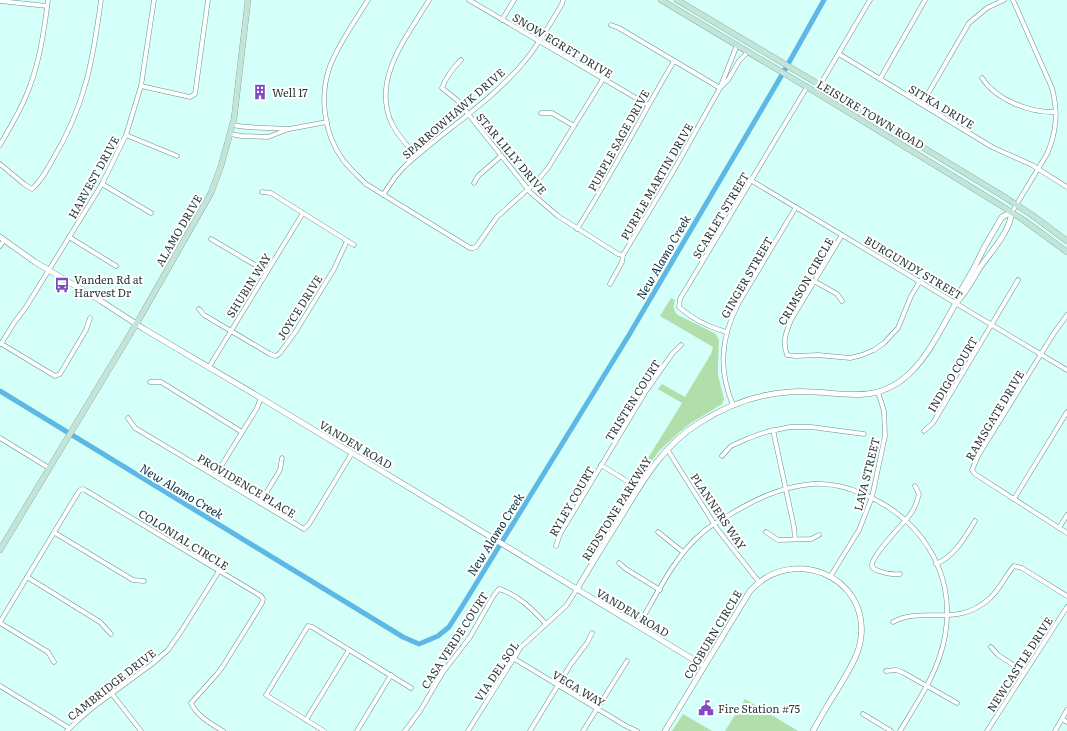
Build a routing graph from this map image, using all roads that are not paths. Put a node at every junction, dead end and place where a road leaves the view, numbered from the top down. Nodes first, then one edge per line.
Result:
1 (0, 0) edge
2 (48, 0) edge
3 (101, 0) edge
4 (154, 0) edge
5 (208, 0) edge
6 (248, 0) edge
7 (368, 0) edge
8 (429, 0) edge
9 (469, 0) edge
10 (514, 0) edge
11 (566, 0) edge
12 (661, 0) edge
13 (677, 0) edge
14 (870, 0) edge
15 (925, 0) edge
16 (1004, 0) edge
17 (1013, 0) edge
18 (562, 2) edge
19 (47, 6) junction
20 (502, 20) junction
21 (611, 25) dead end
22 (539, 41) junction
23 (737, 45) junction
24 (748, 52) junction
25 (838, 54) junction
26 (461, 60) dead end
27 (674, 61) junction
28 (982, 78) dead end
29 (603, 79) junction
30 (880, 79) junction
31 (820, 85) junction
32 (141, 86) junction
33 (807, 87) junction
34 (720, 88) junction
35 (922, 104) junction
36 (648, 105) junction
37 (1056, 112) junction
38 (541, 113) dead end
39 (468, 114) junction
40 (327, 122) junction
41 (232, 125) junction
42 (574, 126) junction
43 (289, 129) junction
44 (230, 134) junction
45 (126, 135) junction
46 (0, 144) edge
47 (177, 156) dead end
48 (416, 156) junction
49 (501, 156) junction
50 (0, 164) edge
51 (1038, 168) junction
52 (752, 181) junction
53 (474, 183) dead end
54 (102, 184) junction
55 (1067, 186) edge
56 (527, 189) junction
57 (262, 192) dead end
58 (383, 195) junction
59 (1016, 205) junction
60 (796, 208) junction
61 (1012, 212) junction
62 (303, 213) junction
63 (151, 214) dead end
64 (577, 229) junction
65 (842, 234) junction
66 (2, 238) edge
67 (69, 238) junction
68 (211, 239) dead end
69 (347, 241) junction
70 (1067, 241) edge
71 (354, 245) dead end
72 (0, 246) edge
73 (1067, 252) edge
74 (623, 255) junction
75 (116, 266) dead end
76 (49, 270) junction
77 (267, 272) junction
78 (1018, 280) dead end
79 (814, 281) junction
80 (920, 281) junction
81 (610, 284) dead end
82 (842, 301) dead end
83 (956, 303) junction
84 (199, 309) dead end
85 (1067, 315) edge
86 (90, 318) dead end
87 (136, 324) junction
88 (992, 324) junction
89 (231, 331) junction
90 (726, 332) junction
91 (1, 343) edge
92 (680, 345) dead end
93 (1041, 354) junction
94 (209, 367) junction
95 (1067, 370) edge
96 (150, 382) dead end
97 (878, 392) junction
98 (261, 398) junction
99 (733, 405) junction
100 (1067, 412) edge
101 (128, 418) dead end
102 (773, 430) junction
103 (924, 431) dead end
104 (242, 432) junction
105 (864, 434) dead end
106 (0, 438) edge
107 (667, 450) junction
108 (352, 453) junction
109 (722, 456) dead end
110 (282, 458) dead end
111 (602, 466) junction
112 (49, 468) junction
113 (215, 476) junction
114 (915, 486) dead end
115 (638, 488) junction
116 (785, 488) junction
117 (872, 497) junction
118 (1014, 499) junction
119 (260, 503) junction
120 (1067, 515) edge
121 (906, 520) junction
122 (975, 521) dead end
123 (714, 524) junction
124 (1059, 528) junction
125 (658, 532) dead end
126 (766, 532) dead end
127 (54, 533) junction
128 (1067, 534) edge
129 (819, 535) dead end
130 (795, 539) junction
131 (556, 546) dead end
132 (0, 550) edge
133 (683, 552) junction
134 (619, 562) dead end
135 (936, 564) junction
136 (219, 571) junction
137 (900, 574) dead end
138 (26, 577) junction
139 (830, 577) junction
140 (144, 580) dead end
141 (759, 582) junction
142 (577, 590) junction
143 (660, 590) junction
144 (1067, 596) edge
145 (1067, 607) edge
146 (947, 616) junction
147 (0, 622) edge
148 (893, 622) dead end
149 (546, 624) junction
150 (638, 626) junction
151 (592, 633) dead end
152 (111, 634) dead end
153 (992, 648) dead end
154 (349, 650) junction
155 (513, 658) junction
156 (627, 661) dead end
157 (54, 662) dead end
158 (704, 666) junction
159 (886, 671) dead end
160 (1024, 672) junction
161 (391, 675) junction
162 (0, 686) edge
163 (558, 686) junction
164 (927, 686) junction
165 (411, 688) dead end
166 (112, 694) junction
167 (957, 703) dead end
168 (596, 709) junction
169 (1067, 710) edge
170 (863, 714) dead end
171 (1062, 719) junction
172 (306, 720) junction
173 (1067, 722) edge
174 (68, 730) edge
175 (141, 731) edge
176 (223, 731) edge
177 (324, 731) edge
178 (357, 731) edge
179 (405, 731) edge
180 (468, 731) edge
181 (530, 731) edge
182 (583, 731) edge
183 (637, 731) edge
184 (665, 731) edge
185 (812, 731) edge
186 (891, 731) edge
187 (900, 731) edge
188 (987, 731) edge
189 (1055, 731) edge

1 - 19 street
2 - 19 street
3 - 50 street
4 - 32 street, HARVEST DRIVE
5 - 32 street
6 - 41 main road, ALAMO DRIVE
7 - 40 street
8 - 48 street
9 - 20 street, SNOW EGRET DRIVE
10 - 20 street
11 - 18 street, SPARROWHAWK DRIVE
12 - 23 main road, LEISURE TOWN ROAD
13 - 31 main road, LEISURE TOWN ROAD
14 - 25 street
15 - 30 street
16 - 35 street
17 - 37 street
18 - 22 street, SPARROWHAWK DRIVE
19 - 46 street
20 - 22 street, SNOW EGRET DRIVE
21 - 27 street
22 - 29 street, SNOW EGRET DRIVE
22 - 39 street, SPARROWHAWK DRIVE
23 - 24 main road, LEISURE TOWN ROAD
23 - 34 street, PURPLE MARTIN DRIVE
24 - 33 main road, LEISURE TOWN ROAD
24 - 34 street, PURPLE MARTIN DRIVE
25 - 30 street, SITKA DRIVE
25 - 31 street
26 - 39 street, STAR LILLY DRIVE
27 - 34 street
27 - 36 street, PURPLE SAGE DRIVE
28 - 37 street
29 - 36 street, SNOW EGRET DRIVE
29 - 42 street
30 - 35 street, SITKA DRIVE
31 - 59 main road, LEISURE TOWN ROAD
32 - 45 street, HARVEST DRIVE
33 - 52 street, SCARLET STREET
33 - 61 main road, LEISURE TOWN ROAD
34 - 74 street, PURPLE MARTIN DRIVE
35 - 51 street, SITKA DRIVE
36 - 64 street, PURPLE SAGE DRIVE
37 - 51 street
38 - 42 street
39 - 48 street, SPARROWHAWK DRIVE
39 - 49 street, STAR LILLY DRIVE
40 - 43 street
40 - 58 street
41 - 43 street
41 - 44 main road, ALAMO DRIVE
42 - 56 street
43 - 44 street
44 - 87 main road, ALAMO DRIVE
45 - 47 street
45 - 54 street, HARVEST DRIVE
48 - 58 street, SPARROWHAWK DRIVE
49 - 53 street
49 - 56 street, STAR LILLY DRIVE
51 - 55 street, SITKA DRIVE
51 - 59 street
52 - 60 street, BURGUNDY STREET
52 - 90 street, SCARLET STREET
54 - 63 street
54 - 67 street, HARVEST DRIVE
56 - 58 street
56 - 64 street, STAR LILLY DRIVE
57 - 62 street
59 - 61 street
59 - 70 main road, LEISURE TOWN ROAD
60 - 65 street, BURGUNDY STREET
60 - 90 street, GINGER STREET
61 - 73 main road, LEISURE TOWN ROAD
61 - 83 street, REDSTONE PARKWAY
61 - 83 street, REDSTONE PARKWAY
62 - 69 street
62 - 77 street, SHUBIN WAY
64 - 74 street, STAR LILLY DRIVE
65 - 79 street, CRIMSON CIRCLE
65 - 80 street, BURGUNDY STREET
66 - 72 street
66 - 76 street, VANDEN ROAD
67 - 75 street
67 - 76 street, HARVEST DRIVE
68 - 77 street
69 - 71 street
69 - 89 street, JOYCE DRIVE
74 - 81 street, PURPLE MARTIN DRIVE
76 - 87 street, VANDEN ROAD
76 - 91 street, HARVEST DRIVE
77 - 89 street, SHUBIN WAY
78 - 88 street, INDIGO COURT
79 - 80 street, CRIMSON CIRCLE
79 - 82 street
80 - 83 street, BURGUNDY STREET
83 - 88 street, BURGUNDY STREET
83 - 97 street, REDSTONE PARKWAY
84 - 89 street
85 - 93 street
86 - 91 street
87 - 94 street, VANDEN ROAD
87 - 112 main road, ALAMO DRIVE
88 - 93 street, BURGUNDY STREET
88 - 103 street, INDIGO COURT
89 - 94 street, SHUBIN WAY
90 - 99 street, GINGER STREET
92 - 111 street, TRISTEN COURT
93 - 95 street, BURGUNDY STREET
93 - 118 street, RAMSGATE DRIVE
94 - 98 street, VANDEN ROAD
96 - 104 street
97 - 99 street, REDSTONE PARKWAY
97 - 117 street, LAVA STREET
98 - 104 street
98 - 108 street, VANDEN ROAD
99 - 107 street, REDSTONE PARKWAY
100 - 118 street
101 - 113 street, PROVIDENCE PLACE
102 - 105 street
102 - 109 street
102 - 116 street
104 - 113 street
106 - 112 street
107 - 115 street, REDSTONE PARKWAY
107 - 123 street, PLANNERS WAY
108 - 119 street, PROVIDENCE PLACE
108 - 142 street, VANDEN ROAD
110 - 119 street
111 - 115 street
111 - 131 street, RYLEY COURT
112 - 132 main road, ALAMO DRIVE
113 - 119 street, PROVIDENCE PLACE
114 - 121 street
115 - 142 street, REDSTONE PARKWAY
116 - 117 street
116 - 123 street
116 - 130 street
117 - 121 street
117 - 139 street, LAVA STREET
118 - 124 street, RAMSGATE DRIVE
120 - 124 street
121 - 135 street
121 - 137 street
122 - 135 street
123 - 133 street
123 - 141 street, PLANNERS WAY
124 - 128 street, RAMSGATE DRIVE
125 - 133 street
126 - 130 street
127 - 136 street, COLONIAL CIRCLE
127 - 138 street, COLONIAL CIRCLE
127 - 140 street
129 - 130 street
133 - 143 street
134 - 143 street
135 - 146 street
136 - 166 street, CAMBRIDGE DRIVE
136 - 176 street, COLONIAL CIRCLE
138 - 147 street, COLONIAL CIRCLE
138 - 152 street
139 - 141 street, COGBURN CIRCLE
139 - 185 street, COGBURN CIRCLE
141 - 158 street, COGBURN CIRCLE
142 - 149 street, VIA DEL SOL
142 - 150 street, VANDEN ROAD
143 - 150 street
144 - 146 street
145 - 160 street, NEWCASTLE DRIVE
146 - 148 street
146 - 164 street
147 - 157 street
149 - 155 street, VIA DEL SOL
149 - 179 street, CASA VERDE COURT
150 - 158 street, VANDEN ROAD
151 - 163 street
153 - 160 street
154 - 161 street
154 - 172 street
154 - 172 street
155 - 163 street, VEGA WAY
155 - 180 street, VIA DEL SOL
156 - 168 street
158 - 184 street, COGBURN CIRCLE
159 - 164 street
160 - 188 street, NEWCASTLE DRIVE
161 - 165 street
161 - 178 street
162 - 174 street
163 - 168 street, VEGA WAY
163 - 181 street
164 - 167 street
164 - 187 street
166 - 174 street, CAMBRIDGE DRIVE
166 - 175 street
168 - 182 street
168 - 183 street, VEGA WAY
169 - 171 street
170 - 186 street
171 - 173 street
171 - 189 street
172 - 177 street

